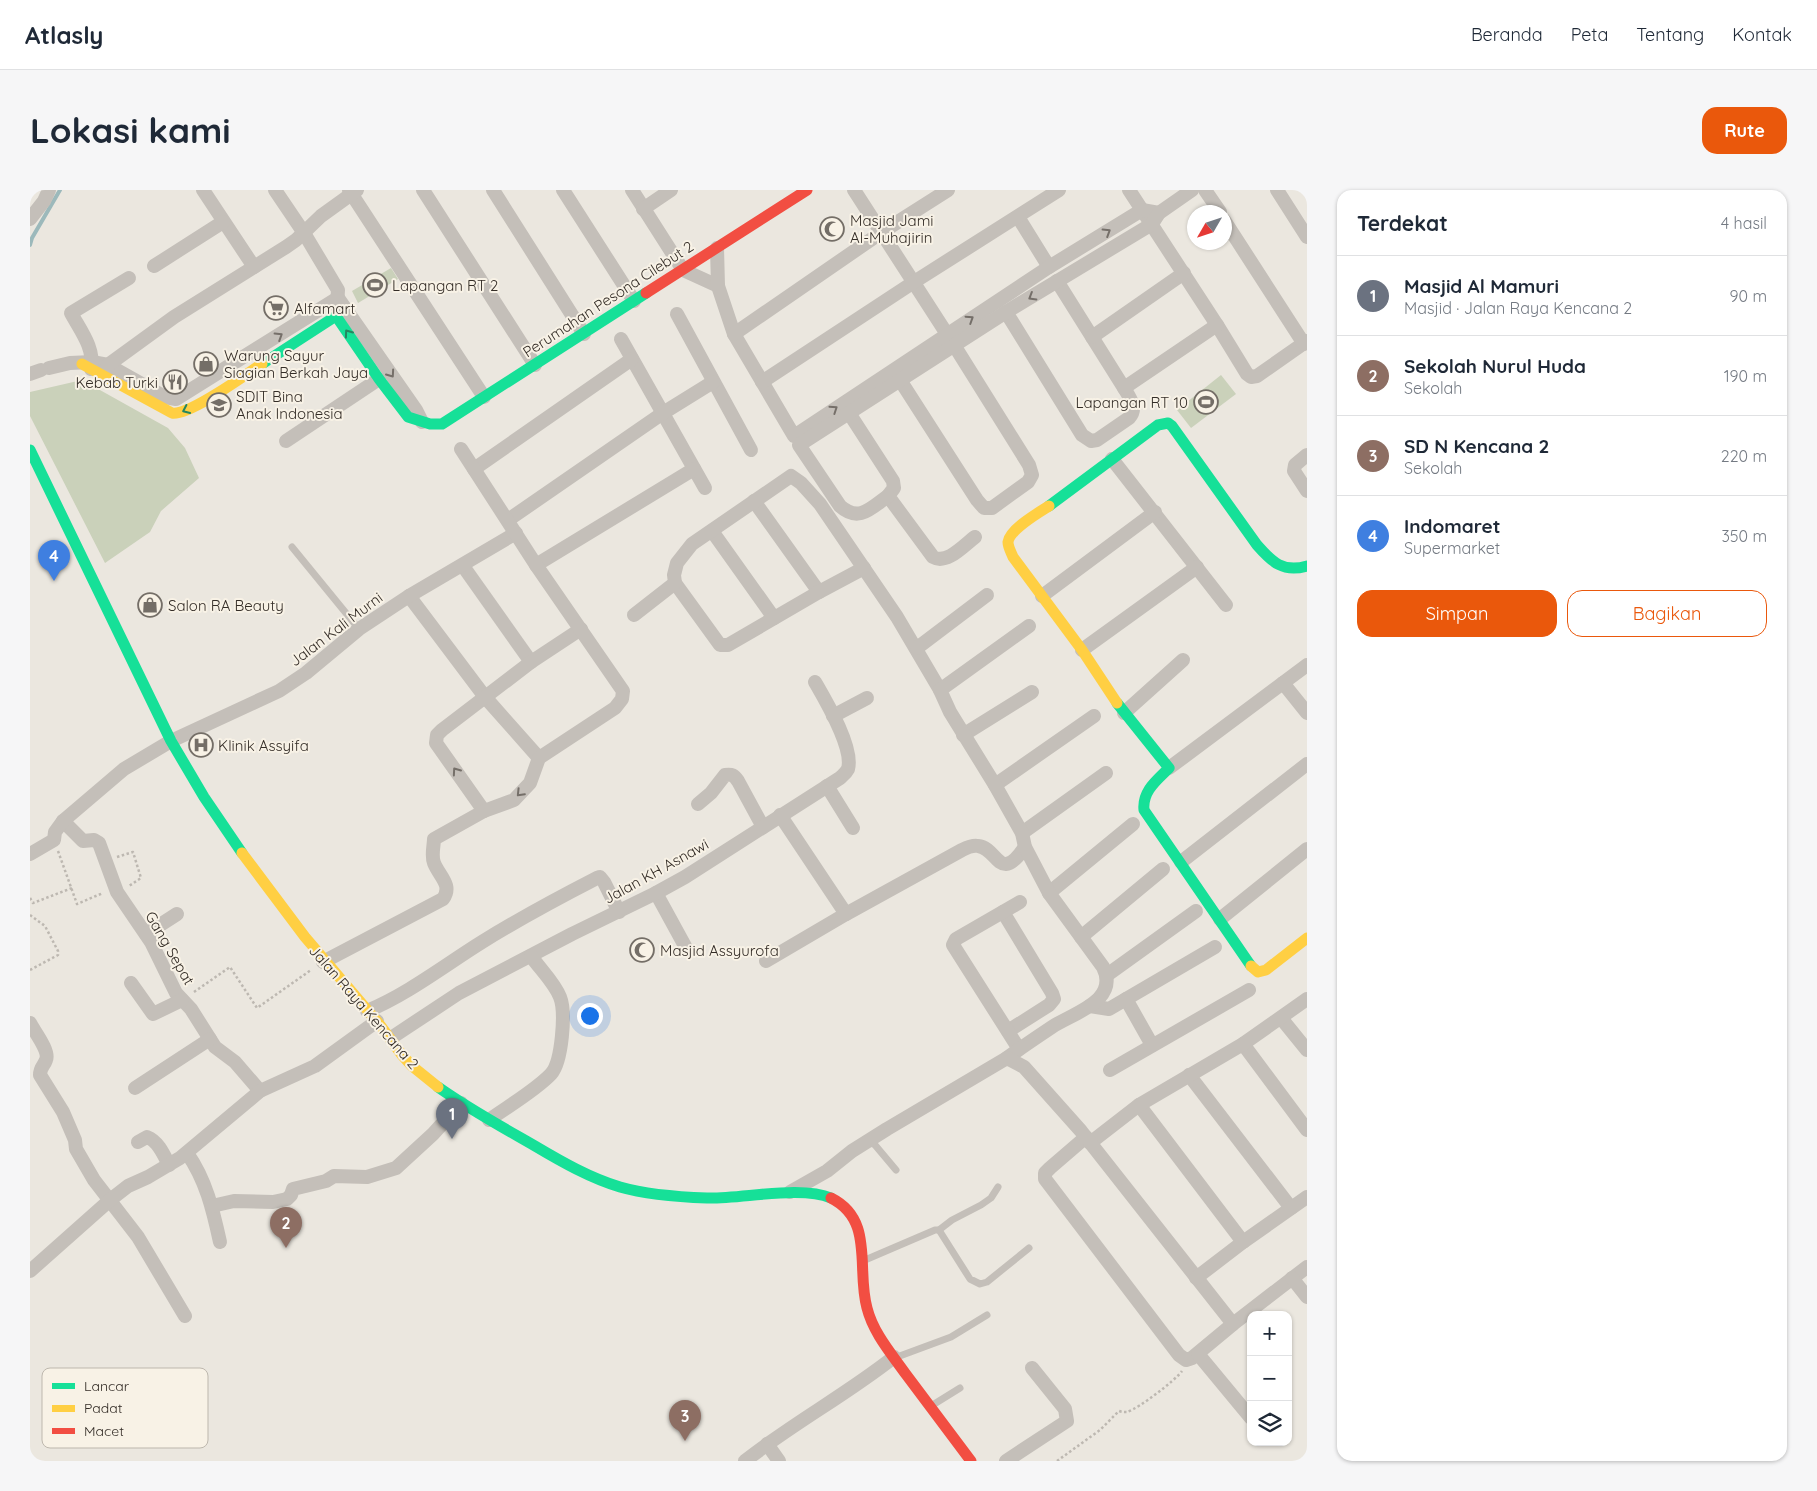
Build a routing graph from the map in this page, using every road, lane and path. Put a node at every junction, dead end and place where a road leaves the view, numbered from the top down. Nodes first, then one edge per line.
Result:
1 (203, 190) edge
2 (275, 190) edge
3 (423, 190) edge
4 (493, 190) edge
5 (563, 190) edge
6 (632, 190) edge
7 (671, 190) edge
8 (807, 190) edge
9 (854, 190) edge
10 (948, 190) edge
11 (1059, 190) edge
12 (1129, 190) edge
13 (1192, 190) edge
14 (1205, 190) edge
15 (1277, 190) edge
16 (47, 191) edge
17 (352, 191) edge
18 (1215, 205) edge
19 (643, 209) junction
20 (1142, 210) junction
21 (1018, 217) junction
22 (1155, 218) junction
23 (30, 219) edge
24 (223, 222) junction
25 (882, 232) junction
26 (1232, 232) edge
27 (304, 233) junction
28 (1307, 237) edge
29 (717, 248) junction
30 (154, 266) dead end
31 (254, 267) junction
32 (1049, 267) junction
33 (684, 270) junction
34 (1184, 273) junction
35 (129, 278) dead end
36 (1057, 281) junction
37 (914, 282) junction
38 (718, 286) junction
39 (338, 298) junction
40 (634, 301) junction
41 (1006, 312) junction
42 (677, 314) dead end
43 (336, 316) junction
44 (1217, 325) junction
45 (584, 334) junction
46 (734, 334) junction
47 (1092, 337) junction
48 (621, 340) dead end
49 (950, 340) junction
50 (1305, 343) edge
51 (632, 360) junction
52 (535, 365) junction
53 (95, 367) junction
54 (229, 367) junction
55 (40, 371) edge
56 (379, 379) junction
57 (237, 380) junction
58 (900, 380) junction
59 (713, 382) junction
60 (762, 382) junction
61 (1124, 388) junction
62 (484, 397) junction
63 (849, 412) junction
64 (663, 413) junction
65 (422, 422) junction
66 (286, 441) dead end
67 (461, 449) dead end
68 (30, 450) edge
69 (751, 450) dead end
70 (1307, 455) edge
71 (1112, 458) junction
72 (474, 469) junction
73 (694, 469) junction
74 (705, 488) dead end
75 (1307, 491) edge
76 (888, 496) junction
77 (754, 501) junction
78 (1154, 512) junction
79 (508, 520) junction
80 (712, 531) junction
81 (516, 534) junction
82 (975, 537) dead end
83 (292, 547) dead end
84 (536, 565) junction
85 (463, 566) junction
86 (1307, 566) edge
87 (1197, 567) junction
88 (864, 568) junction
89 (674, 583) junction
90 (819, 592) junction
91 (987, 595) dead end
92 (409, 596) junction
93 (1042, 596) junction
94 (1226, 605) dead end
95 (634, 616) dead end
96 (774, 618) junction
97 (1030, 626) dead end
98 (359, 629) junction
99 (581, 629) junction
100 (917, 648) junction
101 (1082, 650) junction
102 (1183, 660) dead end
103 (531, 662) junction
104 (1307, 665) edge
105 (815, 682) dead end
106 (1282, 683) junction
107 (940, 690) junction
108 (1032, 692) dead end
109 (485, 697) junction
110 (867, 698) dead end
111 (1124, 713) junction
112 (1307, 713) edge
113 (833, 716) junction
114 (1094, 716) dead end
115 (964, 735) junction
116 (171, 741) junction
117 (539, 758) junction
118 (1307, 764) edge
119 (1169, 768) junction
120 (1106, 773) dead end
121 (996, 785) junction
122 (826, 786) junction
123 (698, 804) dead end
124 (484, 811) junction
125 (780, 815) junction
126 (63, 821) junction
127 (1133, 824) dead end
128 (763, 826) junction
129 (853, 828) dead end
130 (1022, 833) junction
131 (54, 840) junction
132 (1025, 847) junction
133 (1307, 849) edge
134 (30, 854) edge
135 (106, 861) junction
136 (1181, 862) junction
137 (1163, 869) dead end
138 (72, 888) junction
139 (117, 890) junction
140 (656, 893) junction
141 (1049, 893) junction
142 (30, 898) edge
143 (1020, 902) dead end
144 (1196, 911) dead end
145 (619, 912) junction
146 (1003, 912) junction
147 (177, 914) dead end
148 (846, 914) junction
149 (30, 915) edge
150 (1220, 919) junction
151 (146, 934) junction
152 (1081, 937) junction
153 (1307, 938) edge
154 (685, 946) dead end
155 (1215, 947) dead end
156 (531, 956) junction
157 (766, 960) dead end
158 (323, 962) junction
159 (30, 970) edge
160 (1107, 975) junction
161 (131, 983) dead end
162 (1249, 990) dead end
163 (1126, 999) junction
164 (1307, 999) edge
165 (182, 1000) junction
166 (1090, 1006) junction
167 (372, 1016) junction
168 (1281, 1018) junction
169 (30, 1023) edge
170 (1008, 1031) junction
171 (391, 1038) junction
172 (210, 1039) junction
173 (1243, 1044) junction
174 (1152, 1045) junction
175 (1019, 1050) junction
176 (1307, 1050) edge
177 (1007, 1058) junction
178 (1110, 1070) dead end
179 (1189, 1075) junction
180 (135, 1088) dead end
181 (260, 1091) junction
182 (461, 1103) junction
183 (1139, 1105) junction
184 (489, 1120) junction
185 (1307, 1130) edge
186 (868, 1140) junction
187 (1088, 1140) junction
188 (138, 1142) dead end
189 (187, 1153) junction
190 (169, 1165) junction
191 (896, 1170) dead end
192 (998, 1187) dead end
193 (787, 1194) junction
194 (1307, 1197) edge
195 (110, 1200) junction
196 (212, 1206) junction
197 (1291, 1208) junction
198 (939, 1230) junction
199 (220, 1242) dead end
200 (1243, 1242) junction
201 (1029, 1248) dead end
202 (862, 1261) junction
203 (1307, 1267) edge
204 (31, 1269) edge
205 (1196, 1278) junction
206 (1292, 1278) junction
207 (1307, 1297) edge
208 (987, 1315) dead end
209 (186, 1316) dead end
210 (1233, 1324) junction
211 (1192, 1357) junction
212 (894, 1358) junction
213 (1032, 1368) dead end
214 (960, 1388) dead end
215 (930, 1406) junction
216 (1247, 1414) edge
217 (767, 1444) junction
218 (745, 1461) edge
219 (779, 1461) edge
220 (971, 1461) edge
221 (1006, 1461) edge
222 (1057, 1461) edge

1 - 24 street
2 - 27 street
3 - 52 street
4 - 45 street
5 - 40 street
6 - 19 street
7 - 19 street
8 - 29 street, Perumahan Pesona Cilebut 2
9 - 25 street
10 - 25 street
11 - 21 street
12 - 20 street
13 - 22 street
14 - 18 street
15 - 28 street
16 - 23 street
17 - 27 street
17 - 62 street
19 - 33 street
20 - 22 street
32 -> 20 street
21 - 32 street
21 - 37 street
22 - 34 street
22 - 36 street
24 - 30 street
24 - 31 street
25 - 37 street
25 - 46 street
26 - 50 street
27 - 31 street
27 - 39 street
29 - 33 street, Perumahan Pesona Cilebut 2
29 - 38 street
31 - 53 street
49 -> 32 street
33 - 38 street
33 - 40 street, Perumahan Pesona Cilebut 2
34 - 44 street
34 - 47 street
35 - 53 street
36 -> 41 street
36 - 47 street
37 - 49 street
37 - 60 street
38 - 46 street
39 - 43 street
54 -> 39 street
39 -> 65 street
40 - 45 street, Perumahan Pesona Cilebut 2
41 - 49 street
41 - 61 street
42 - 59 street
56 -> 43 street
43 - 57 street
44 - 50 street
44 - 61 street
45 - 52 street, Perumahan Pesona Cilebut 2
46 - 60 street
47 - 61 street
48 - 51 street
49 - 58 street
49 - 58 street
60 -> 49 street
51 - 64 street
51 - 72 street
52 - 62 street, Perumahan Pesona Cilebut 2
53 - 54 street
53 - 55 street
57 -> 53 street
54 - 57 street
56 - 65 street
56 - 66 street
58 - 63 street
59 - 64 street
59 - 69 street
62 - 65 street, Perumahan Pesona Cilebut 2
63 - 76 street
63 - 76 street
64 - 73 street
64 - 79 street
67 - 72 street
68 - 116 street, Jalan Raya Kencana 2
70 - 75 street
71 - 78 street
71 - 86 street
71 - 93 street
72 - 79 street
73 - 74 street
73 - 84 street
76 - 82 street
77 - 80 street
77 - 88 street
77 - 90 street
78 - 87 street
78 - 93 street
79 - 81 street
80 - 89 street
80 - 96 street
81 - 84 street
81 - 85 street, Jalan Kali Murni
83 - 98 lane
84 - 99 street
85 - 92 street, Jalan Kali Murni
85 - 103 street
87 - 94 street
87 - 101 street
88 - 90 street
88 - 100 street
89 - 95 street
89 - 96 street
90 - 96 street
91 - 100 street
92 - 98 street, Jalan Kali Murni
92 - 109 street
93 - 101 street
97 - 107 street
98 - 116 street, Jalan Kali Murni
99 - 103 street
99 - 117 street
100 - 107 street
101 - 111 street
102 - 111 street
103 - 109 street
104 - 106 street
105 - 113 street, Jalan KH Asnawi
106 - 112 street
106 - 119 street
107 - 115 street
108 - 115 street
109 - 117 street
124 -> 109 street
110 - 113 street
111 - 119 street
113 - 122 street, Jalan KH Asnawi
114 - 121 street
115 - 121 street
116 - 126 street, Jalan Kali Murni
116 - 158 street, Jalan Raya Kencana 2
117 -> 124 street
118 - 136 street
119 - 136 street
120 - 130 street
121 - 130 street
122 - 125 street, Jalan KH Asnawi
122 - 129 street
123 - 128 street
124 - 158 street
125 - 128 street, Jalan KH Asnawi
125 - 148 street
126 - 131 street
126 - 135 street, Gang Sepat
127 - 141 street
128 - 140 street, Jalan KH Asnawi
130 - 132 street
131 - 134 street
131 - 138 path
132 - 141 street
132 - 148 street
133 - 150 street
135 - 139 street, Gang Sepat
135 - 139 path
136 - 150 street
137 - 152 street
138 - 139 path
138 - 142 path
139 - 151 street, Gang Sepat
140 - 145 street, Jalan KH Asnawi
140 - 154 street
141 - 152 street
143 - 146 street
144 - 160 street
145 - 156 street, Jalan KH Asnawi
145 - 167 street
146 - 170 street
146 - 170 street
147 - 151 street
148 - 157 street
149 - 159 path
150 - 153 street
151 - 165 street, Gang Sepat
152 - 160 street
155 - 163 street
156 - 171 street, Jalan KH Asnawi
156 - 184 street
158 - 165 path
158 - 167 street, Jalan Raya Kencana 2
160 - 166 street
161 - 165 street
162 - 174 street
163 - 166 street
163 - 174 street
164 - 168 street
165 - 172 street, Gang Sepat
166 - 175 street
167 - 171 street, Jalan Raya Kencana 2
167 - 181 street
168 - 173 street
168 - 176 street
169 - 195 street
170 - 175 street
171 - 182 street, Jalan Raya Kencana 2
172 - 180 street
172 - 181 street, Gang Sepat
173 - 179 street
173 - 185 street
174 - 178 street
175 - 177 street
177 - 186 street
177 - 187 street
179 - 183 street
179 - 197 street
181 - 189 street
182 - 184 street, Jalan Raya Kencana 2
182 - 196 street
183 - 187 street
183 - 200 street
184 - 193 street, Jalan Raya Kencana 2
186 - 191 lane
186 - 193 street
187 - 205 street
187 - 211 street
188 - 190 street
189 - 190 street
189 - 196 street
190 - 195 street
192 - 198 lane
193 - 202 street, Jalan Raya Kencana 2
194 - 197 street
195 - 204 street
195 - 209 street
196 - 199 street
197 - 200 street
198 - 201 lane
198 - 202 lane
200 - 205 street
202 - 212 street, Jalan Raya Kencana 2
203 - 206 street
205 - 210 street
206 - 207 street
206 - 210 street
208 - 212 lane
210 - 211 street
211 - 216 street
211 - 222 path
212 - 215 street, Jalan Raya Kencana 2
212 - 217 street
213 - 221 street
214 - 215 lane
215 - 220 street, Jalan Raya Kencana 2
217 - 218 street
217 - 219 street

